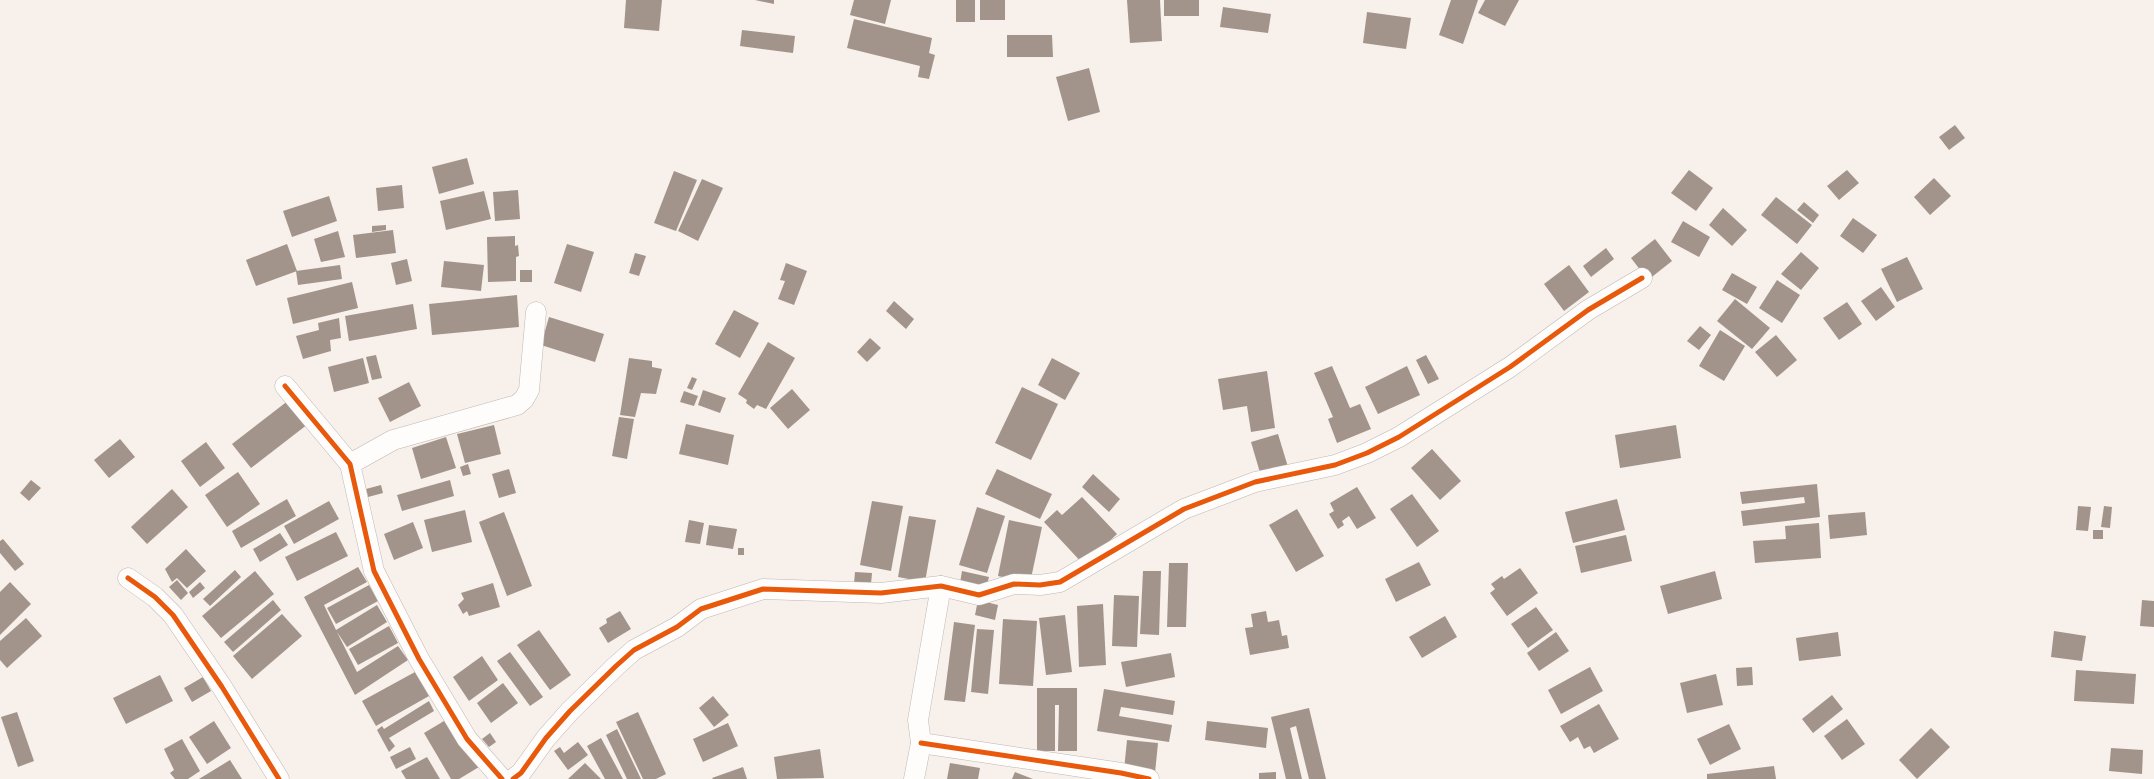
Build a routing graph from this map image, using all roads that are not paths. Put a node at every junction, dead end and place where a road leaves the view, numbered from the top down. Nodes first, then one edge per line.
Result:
1 (1642, 278) dead end
2 (536, 312) dead end
3 (285, 386) dead end
4 (350, 464) junction
5 (128, 578) dead end
6 (941, 586) junction
7 (921, 743) junction
8 (279, 779) edge
9 (502, 779) edge
10 (513, 779) edge
11 (914, 779) edge
12 (1149, 779) edge

1 - 6 street
2 - 4 street
3 - 4 street
4 - 9 street
5 - 8 street
6 - 7 street
6 - 10 street
7 - 11 street
7 - 12 street

